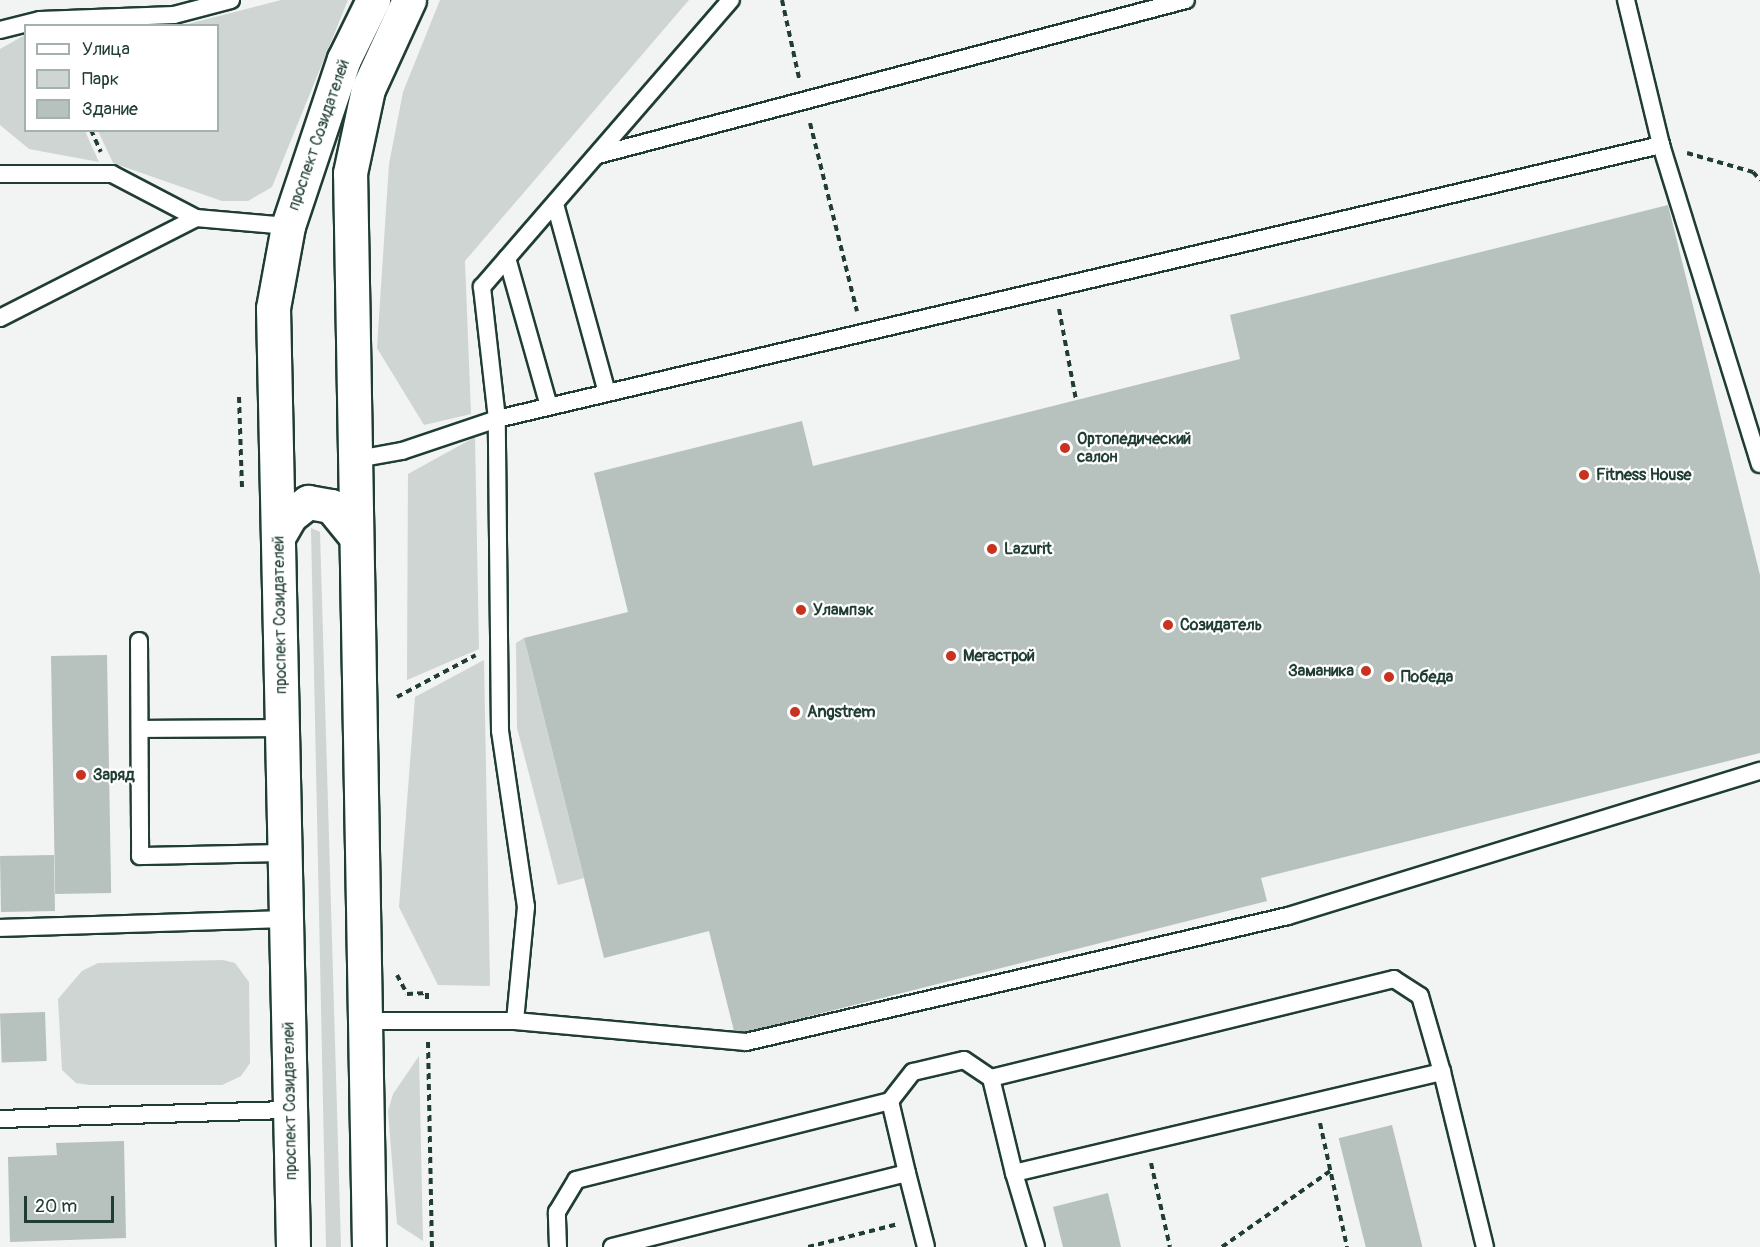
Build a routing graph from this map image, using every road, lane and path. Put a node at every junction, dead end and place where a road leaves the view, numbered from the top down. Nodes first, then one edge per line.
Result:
1 (231, 0) edge
2 (731, 0) edge
3 (782, 0) edge
4 (1186, 0) edge
5 (1626, 0) edge
6 (393, 6) edge
7 (0, 30) edge
8 (804, 100) junction
9 (1661, 145) junction
10 (597, 155) junction
11 (0, 174) edge
12 (1760, 180) edge
13 (555, 204) junction
14 (196, 218) junction
15 (288, 226) junction
16 (507, 258) junction
17 (1058, 302) dead end
18 (0, 318) edge
19 (862, 333) junction
20 (607, 393) junction
21 (1076, 400) dead end
22 (549, 406) junction
23 (497, 419) junction
24 (352, 460) junction
25 (1760, 464) edge
26 (354, 534) junction
27 (278, 537) junction
28 (139, 641) dead end
29 (495, 645) junction
30 (397, 697) dead end
31 (282, 728) junction
32 (140, 729) junction
33 (1760, 771) edge
34 (285, 853) junction
35 (286, 919) junction
36 (0, 928) edge
37 (364, 1021) junction
38 (515, 1021) junction
39 (1442, 1072) junction
40 (991, 1078) junction
41 (890, 1101) junction
42 (1315, 1102) junction
43 (290, 1110) junction
44 (0, 1119) edge
45 (1147, 1142) junction
46 (1330, 1172) junction
47 (907, 1173) junction
48 (1014, 1173) junction
49 (919, 1218) junction
50 (293, 1247) edge
51 (369, 1247) edge
52 (558, 1247) edge
53 (612, 1247) edge
54 (808, 1247) edge
55 (926, 1247) edge
56 (1036, 1247) edge
57 (1170, 1247) edge
58 (1222, 1247) edge
59 (1347, 1247) edge
60 (1485, 1247) edge

1 - 7 lane
2 - 10 lane
3 - 8 path
4 - 8 lane
5 - 9 lane
6 - 15 main road, проспект Созидателей
6 - 24 main road, проспект Созидателей
8 - 10 lane
8 - 19 path
9 - 12 path
9 - 19 lane
9 - 25 lane
10 - 13 lane
11 - 14 lane
13 - 16 lane
13 - 20 lane
14 - 15 lane
14 - 18 lane
15 - 27 main road, проспект Созидателей
16 - 22 lane
16 - 23 lane
17 - 21 path
19 - 20 lane
20 - 22 lane
22 - 23 lane
23 - 24 lane
23 - 29 lane
24 - 26 main road, проспект Созидателей
26 - 27 main road
26 - 37 main road, проспект Созидателей
27 - 31 main road, проспект Созидателей
28 - 32 lane
29 - 30 path
29 - 38 lane
31 - 32 lane
31 - 34 main road, проспект Созидателей
32 - 34 lane
33 - 38 lane
34 - 35 main road, проспект Созидателей
35 - 36 lane
35 - 43 main road, проспект Созидателей
37 - 38 lane
37 - 51 main road, проспект Созидателей
39 - 40 lane
39 - 42 lane
39 - 60 lane
40 - 41 lane
40 - 48 lane
41 - 47 lane
41 - 52 lane
42 - 45 lane
42 - 46 path
43 - 44 lane
43 - 50 main road, проспект Созидателей
45 - 48 lane
45 - 57 path
46 - 58 path
46 - 59 path
47 - 49 lane
47 - 53 lane
48 - 56 lane
49 - 54 path
49 - 55 lane

